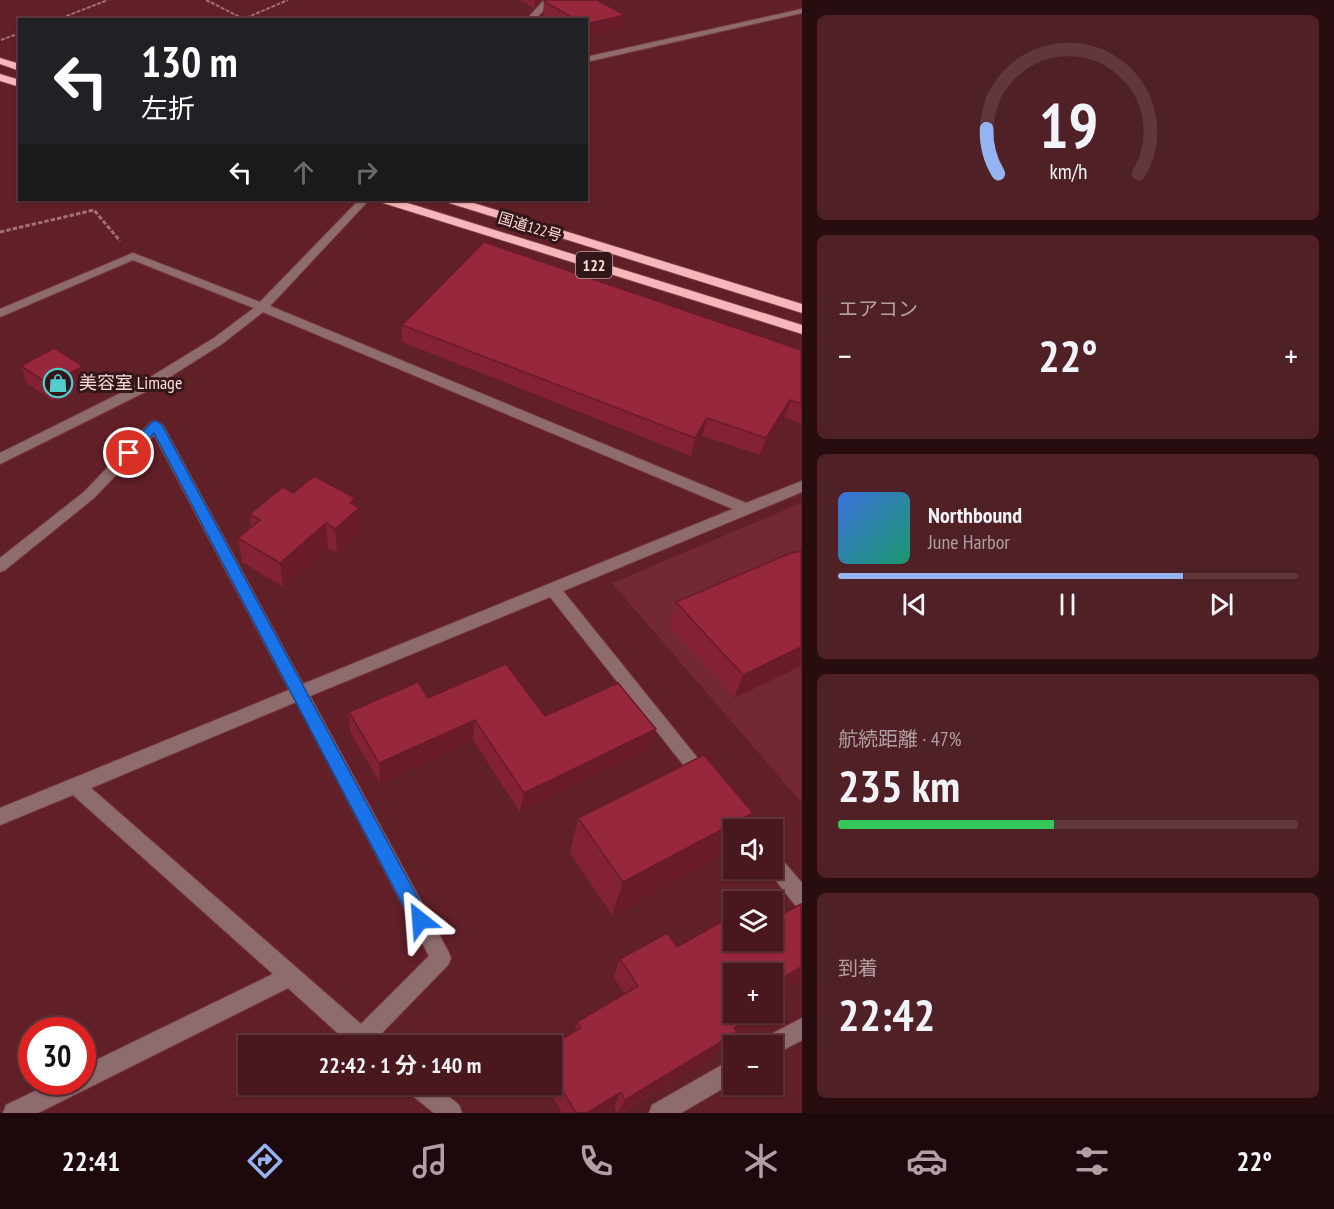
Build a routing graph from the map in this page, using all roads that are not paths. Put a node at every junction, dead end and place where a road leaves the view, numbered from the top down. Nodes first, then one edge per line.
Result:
1 (548, 0) edge
2 (801, 11) edge
3 (532, 18) edge
4 (588, 60) edge
5 (0, 61) edge
6 (18, 67) edge
7 (0, 77) edge
8 (18, 83) edge
9 (363, 201) edge
10 (390, 201) edge
11 (456, 201) edge
12 (262, 307) junction
13 (801, 309) edge
14 (0, 313) edge
15 (801, 330) edge
16 (0, 459) edge
17 (801, 486) edge
18 (744, 508) junction
19 (0, 566) edge
20 (553, 590) junction
21 (299, 694) junction
22 (76, 786) junction
23 (717, 793) edge
24 (0, 817) edge
25 (783, 876) edge
26 (801, 898) edge
27 (290, 976) junction
28 (801, 1028) edge
29 (357, 1035) edge
30 (371, 1035) edge
31 (783, 1039) edge
32 (96, 1072) edge
33 (723, 1076) edge
34 (51, 1095) edge
35 (429, 1095) edge
36 (14, 1113) edge
37 (451, 1113) edge
38 (660, 1113) edge

1 - 3 street
2 - 4 street
5 - 6 highway
7 - 8 highway
9 - 12 street
10 - 15 highway, 国道122号 / 122
11 - 13 highway, 国道122号 / 122
12 - 14 street
12 - 16 street
12 - 18 street
17 - 18 street
18 - 20 street
19 - 21 street
20 - 21 street
20 - 23 street
21 - 22 street
21 - 30 street
22 - 24 street
22 - 27 street
25 - 26 street
27 - 29 street
27 - 32 street
28 - 31 street
33 - 38 street
34 - 36 street
35 - 37 street

